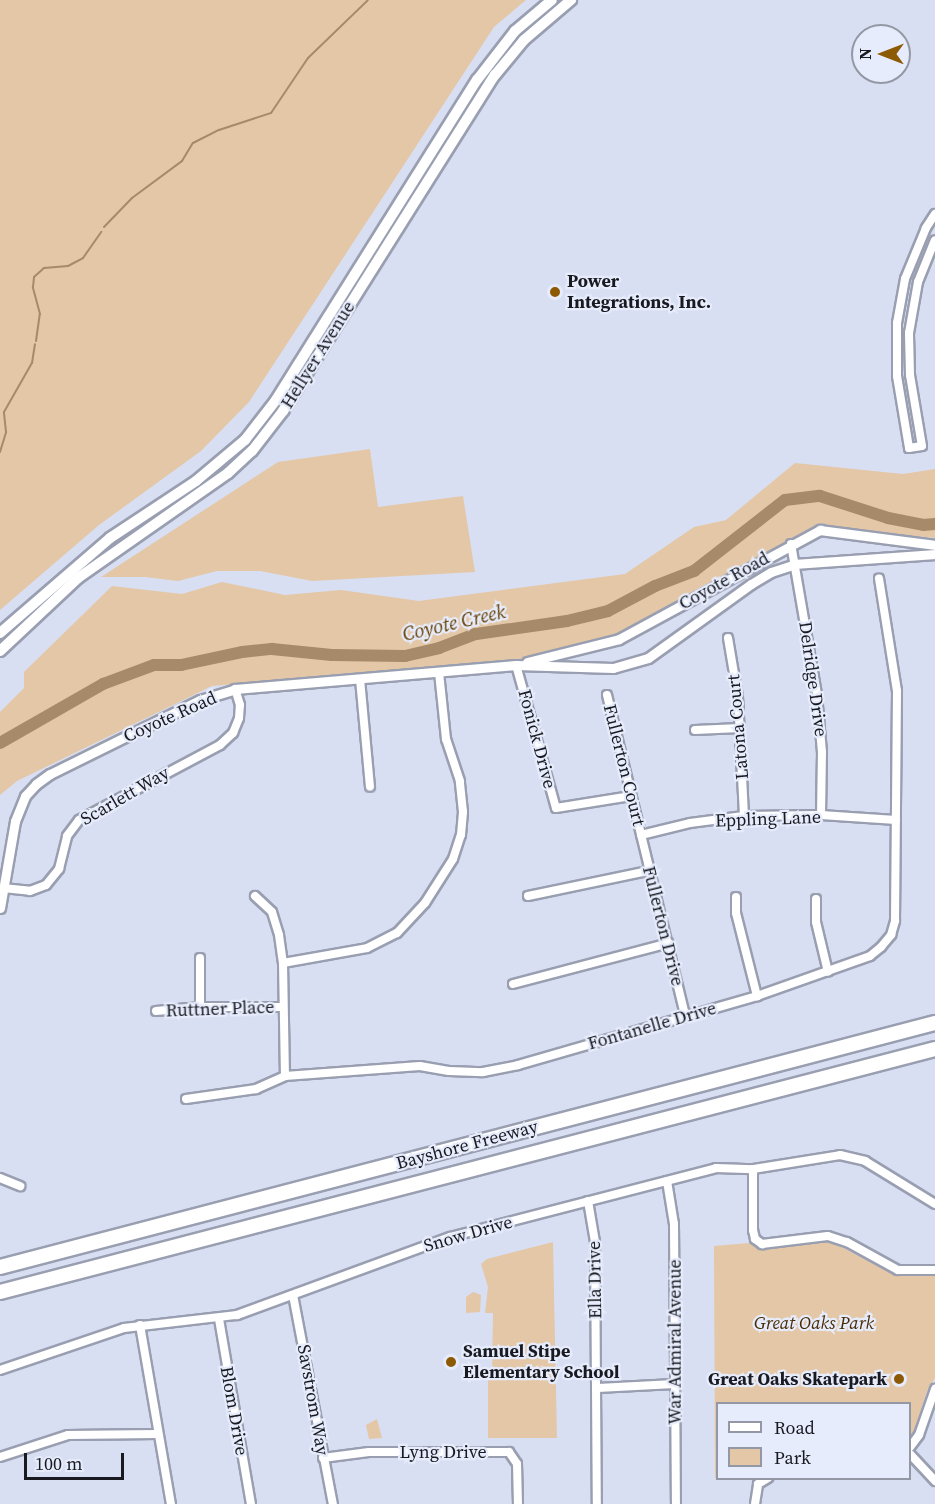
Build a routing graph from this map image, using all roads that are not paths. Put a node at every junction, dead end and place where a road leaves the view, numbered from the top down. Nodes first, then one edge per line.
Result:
1 (552, 0) edge
2 (571, 0) edge
3 (515, 31) junction
4 (524, 40) junction
5 (935, 214) edge
6 (935, 240) edge
7 (363, 261) junction
8 (374, 267) junction
9 (196, 481) junction
10 (203, 491) junction
11 (791, 544) junction
12 (935, 545) edge
13 (935, 554) edge
14 (795, 564) junction
15 (879, 578) dead end
16 (0, 633) edge
17 (728, 638) dead end
18 (0, 651) edge
19 (516, 665) junction
20 (439, 672) junction
21 (360, 679) junction
22 (235, 689) junction
23 (607, 695) dead end
24 (740, 728) junction
25 (694, 730) dead end
26 (370, 787) dead end
27 (631, 796) junction
28 (821, 815) junction
29 (744, 816) junction
30 (896, 820) junction
31 (641, 835) junction
32 (648, 871) junction
33 (3, 888) junction
34 (255, 896) dead end
35 (528, 896) dead end
36 (736, 897) dead end
37 (816, 899) dead end
38 (0, 908) edge
39 (669, 943) junction
40 (200, 958) dead end
41 (283, 963) junction
42 (828, 972) junction
43 (513, 984) dead end
44 (757, 996) junction
45 (283, 1006) junction
46 (200, 1007) junction
47 (156, 1011) dead end
48 (686, 1016) junction
49 (935, 1023) edge
50 (935, 1049) edge
51 (285, 1076) junction
52 (186, 1099) dead end
53 (753, 1169) junction
54 (0, 1178) edge
55 (667, 1181) junction
56 (20, 1186) dead end
57 (588, 1201) junction
58 (935, 1204) edge
59 (0, 1267) edge
60 (935, 1270) edge
61 (0, 1292) edge
62 (293, 1295) junction
63 (219, 1319) junction
64 (140, 1325) junction
65 (0, 1370) edge
66 (675, 1384) junction
67 (597, 1388) junction
68 (935, 1389) edge
69 (157, 1434) junction
70 (911, 1445) edge
71 (911, 1456) edge
72 (0, 1457) edge
73 (324, 1458) junction
74 (766, 1480) edge
75 (935, 1481) edge
76 (171, 1504) edge
77 (251, 1504) edge
78 (333, 1504) edge
79 (518, 1504) edge
80 (597, 1504) edge
81 (676, 1504) edge
82 (755, 1504) edge

1 - 3 main road, Hellyer Avenue
2 - 4 main road, Hellyer Avenue
3 - 4 main road
3 - 7 main road, Hellyer Avenue
4 - 8 main road, Hellyer Avenue
5 - 6 street
7 - 8 main road
7 - 9 main road, Hellyer Avenue
8 - 10 main road, Hellyer Avenue
9 - 10 main road
9 - 16 main road, Hellyer Avenue
10 - 18 main road, Hellyer Avenue
11 - 12 street, Coyote Road
11 - 14 street, Delridge Drive
11 - 19 street, Coyote Road
13 - 14 street, Coyote Road
14 - 19 street, Coyote Road
14 - 28 street, Delridge Drive
15 - 30 street, Fontanelle Drive
17 - 24 street, Latona Court
19 - 20 street, Coyote Road
19 - 27 street, Fonick Drive
20 - 21 street, Coyote Road
20 - 41 street
21 - 22 street, Coyote Road
21 - 26 street
22 - 33 street, Coyote Road
22 - 33 street, Scarlett Way
23 - 27 street, Fullerton Court
24 - 25 street
24 - 29 street, Latona Court
27 - 31 street, Fullerton Court
28 - 29 street, Eppling Lane
28 - 30 street, Eppling Lane
29 - 31 street, Eppling Lane
30 - 42 street, Fontanelle Drive
31 - 32 street, Fullerton Drive
32 - 35 street
32 - 39 street, Fullerton Drive
33 - 38 street, Coyote Road
34 - 41 street
36 - 44 street
37 - 42 street
39 - 43 street
39 - 48 street, Fullerton Drive
40 - 46 street
41 - 45 street
42 - 44 street, Fontanelle Drive
44 - 48 street, Fontanelle Drive
45 - 46 street, Ruttner Place
45 - 51 street
46 - 47 street, Ruttner Place
48 - 51 street, Fontanelle Drive
49 - 59 highway, Bayshore Freeway
50 - 61 highway, Bayshore Freeway
51 - 52 street, Fontanelle Drive
53 - 55 street, Snow Drive
53 - 58 street, Snow Drive
53 - 60 street
54 - 56 street
55 - 57 street, Snow Drive
55 - 66 street, War Admiral Avenue
57 - 62 street, Snow Drive
57 - 67 street, Ella Drive
62 - 63 street, Snow Drive
62 - 73 street, Savstrom Way
63 - 64 street, Snow Drive
63 - 77 street, Blom Drive
64 - 65 street, Snow Drive
64 - 69 street
66 - 67 street
66 - 81 street, War Admiral Avenue
67 - 80 street, Ella Drive
68 - 70 street
69 - 72 street
69 - 76 street
71 - 75 street
73 - 78 street, Savstrom Way
73 - 79 street, Lyng Drive
74 - 82 street

